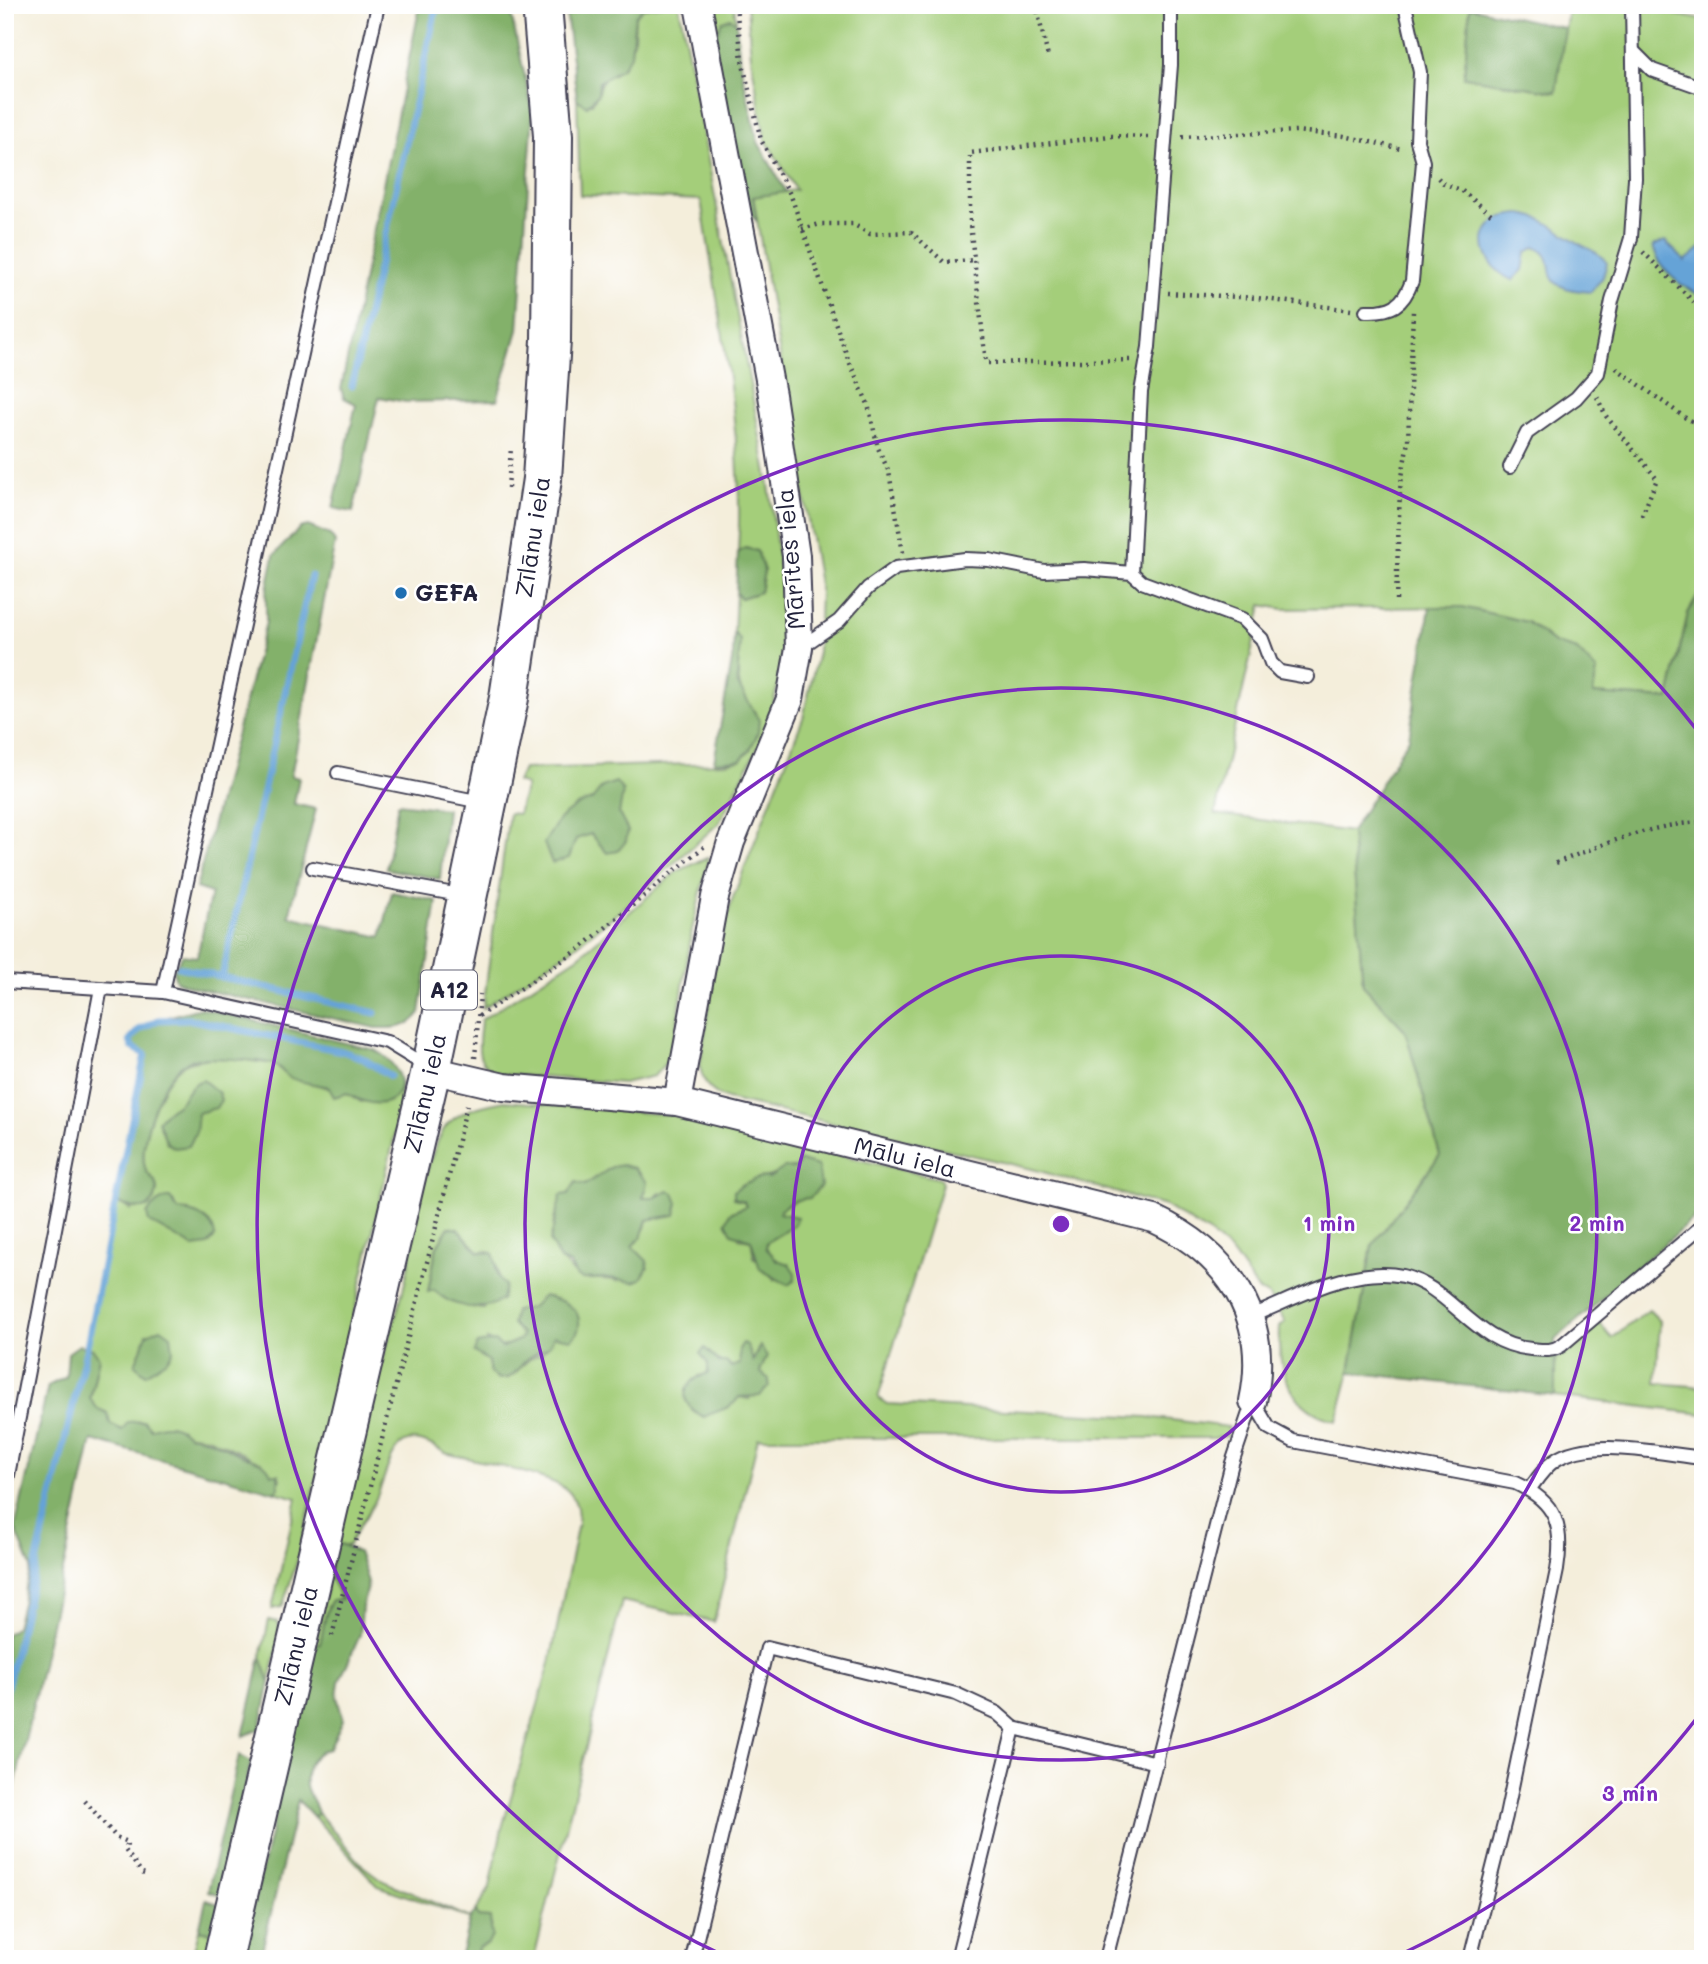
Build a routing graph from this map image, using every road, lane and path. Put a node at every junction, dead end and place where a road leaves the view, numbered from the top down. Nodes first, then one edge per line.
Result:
1 (378, 5) edge
2 (542, 5) edge
3 (698, 5) edge
4 (736, 5) edge
5 (1036, 5) edge
6 (1171, 5) edge
7 (1405, 5) edge
8 (1632, 5) edge
9 (1634, 52) junction
10 (1048, 57) dead end
11 (1703, 88) edge
12 (1164, 138) junction
13 (1417, 141) junction
14 (1423, 162) junction
15 (1491, 215) dead end
16 (802, 229) junction
17 (1632, 238) junction
18 (975, 260) junction
19 (1152, 292) junction
20 (1406, 298) junction
21 (1366, 311) joint
22 (1703, 311) edge
23 (1147, 353) junction
24 (1601, 358) junction
25 (1595, 379) junction
26 (1703, 426) edge
27 (512, 446) dead end
28 (1510, 467) dead end
29 (506, 499) dead end
30 (1640, 518) dead end
31 (901, 567) junction
32 (1132, 573) junction
33 (1396, 600) dead end
34 (799, 649) junction
35 (1308, 677) dead end
36 (338, 773) dead end
37 (488, 804) junction
38 (741, 819) junction
39 (1703, 822) edge
40 (1556, 863) dead end
41 (313, 868) dead end
42 (469, 897) junction
43 (5, 982) edge
44 (101, 988) junction
45 (163, 992) junction
46 (478, 1017) dead end
47 (431, 1070) junction
48 (473, 1080) junction
49 (677, 1102) junction
50 (1703, 1225) edge
51 (1250, 1317) junction
52 (1253, 1401) junction
53 (1703, 1458) edge
54 (1529, 1490) junction
55 (5, 1491) edge
56 (331, 1642) dead end
57 (1014, 1728) junction
58 (1157, 1763) junction
59 (85, 1801) dead end
60 (148, 1875) dead end
61 (223, 1959) edge
62 (692, 1959) edge
63 (957, 1959) edge
64 (1107, 1959) edge
65 (1470, 1959) edge

1 - 45 lane
2 - 37 highway, Zīlānu iela / A12
3 - 34 street, Mārītes iela
4 - 16 path
5 - 10 path
6 - 12 lane
7 - 13 lane
8 - 9 lane
9 - 11 lane
9 - 17 lane
12 - 13 path
12 - 18 path
12 - 19 lane
13 - 14 lane
14 - 15 path
14 - 20 lane
16 - 18 path
16 - 31 path
17 - 22 path
17 - 24 lane
18 - 23 path
19 - 21 path
19 - 23 lane
20 - 21 lane
20 - 33 path
23 - 32 lane
24 - 25 lane
24 - 26 path
25 - 28 lane
25 - 30 path
27 - 29 path
31 - 32 lane
31 - 34 lane
32 - 35 lane
34 - 38 street, Mārītes iela
36 - 37 lane
37 - 42 highway, Zīlānu iela / A12
38 - 46 path
38 - 49 street, Mārītes iela
39 - 40 path
41 - 42 lane
42 - 47 highway, Zīlānu iela / A12
43 - 44 lane
44 - 45 lane
44 - 55 lane
45 - 47 lane
47 - 48 street, Mālu iela
47 - 61 highway, Zīlānu iela / A12
48 - 49 street, Mālu iela
48 - 56 path
49 - 51 street, Mālu iela
50 - 51 lane
51 - 52 street, Mālu iela
52 - 54 lane
52 - 58 lane
53 - 54 lane
54 - 65 lane
57 - 58 lane
57 - 62 lane
57 - 63 lane
58 - 64 lane
59 - 60 path

